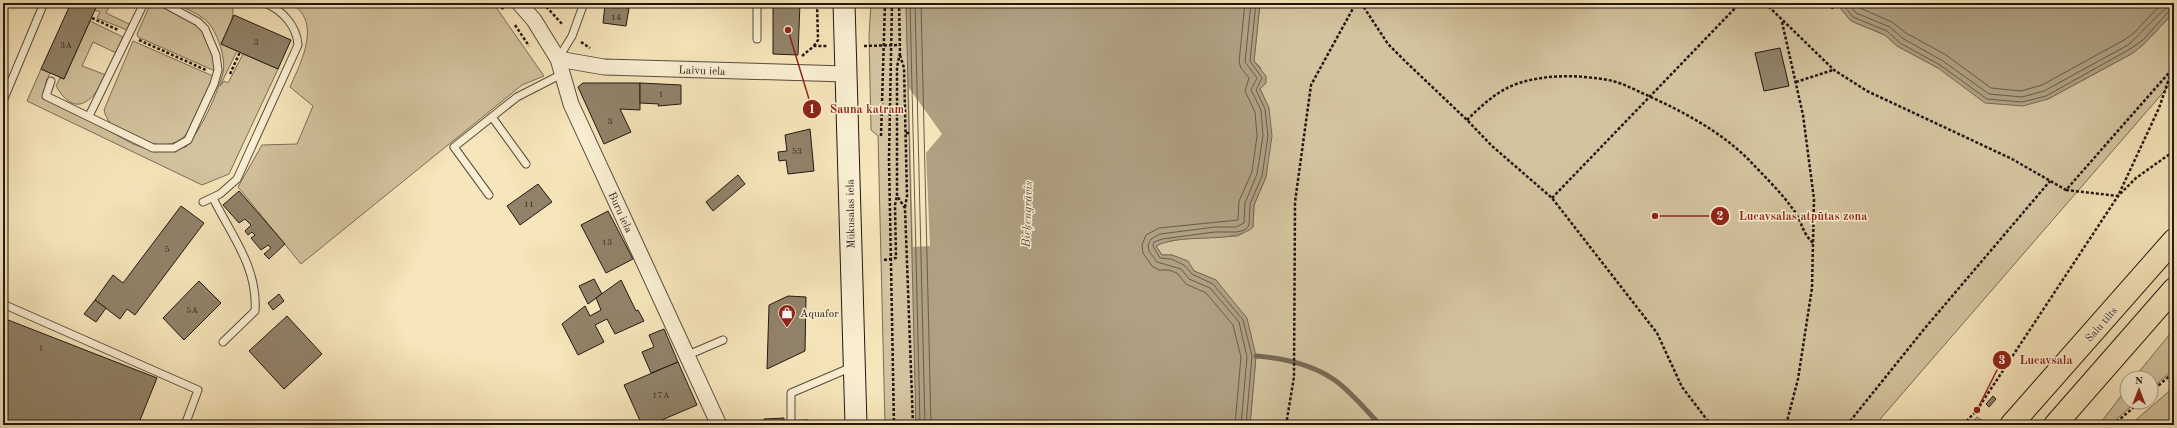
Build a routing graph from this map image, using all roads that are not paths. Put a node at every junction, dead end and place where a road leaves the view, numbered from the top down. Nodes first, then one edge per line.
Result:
1 (44, 3) edge
2 (144, 3) edge
3 (163, 3) edge
4 (265, 3) edge
5 (519, 3) edge
6 (584, 3) edge
7 (757, 3) edge
8 (844, 3) edge
9 (757, 39) dead end
10 (558, 59) junction
11 (562, 74) junction
12 (846, 74) junction
13 (52, 82) dead end
14 (3, 101) edge
15 (90, 116) junction
16 (492, 117) junction
17 (526, 164) dead end
18 (488, 195) dead end
19 (213, 198) junction
20 (203, 202) dead end
21 (2174, 240) edge
22 (2174, 289) edge
23 (3, 304) edge
24 (723, 340) dead end
25 (223, 342) dead end
26 (688, 355) junction
27 (854, 367) junction
28 (791, 420) dead end
29 (185, 425) edge
30 (719, 425) edge
31 (856, 425) edge
32 (2011, 425) edge
33 (2055, 425) edge

1 - 14 lane
2 - 15 lane
3 - 15 lane
4 - 19 lane
5 - 10 street, Buru iela
6 - 10 lane
7 - 9 lane
8 - 12 main road, Mūkusalas iela
10 - 11 street, Buru iela
10 - 12 street, Laivu iela
11 - 16 lane
11 - 26 street, Buru iela
12 - 27 main road, Mūkusalas iela
13 - 15 lane
16 - 17 lane
16 - 18 lane
19 - 20 lane
19 - 25 lane
21 - 32 highway, Salu tilts
22 - 33 highway
23 - 29 lane
24 - 26 lane
26 - 30 street, Buru iela
27 - 28 lane
27 - 31 main road, Mūkusalas iela

